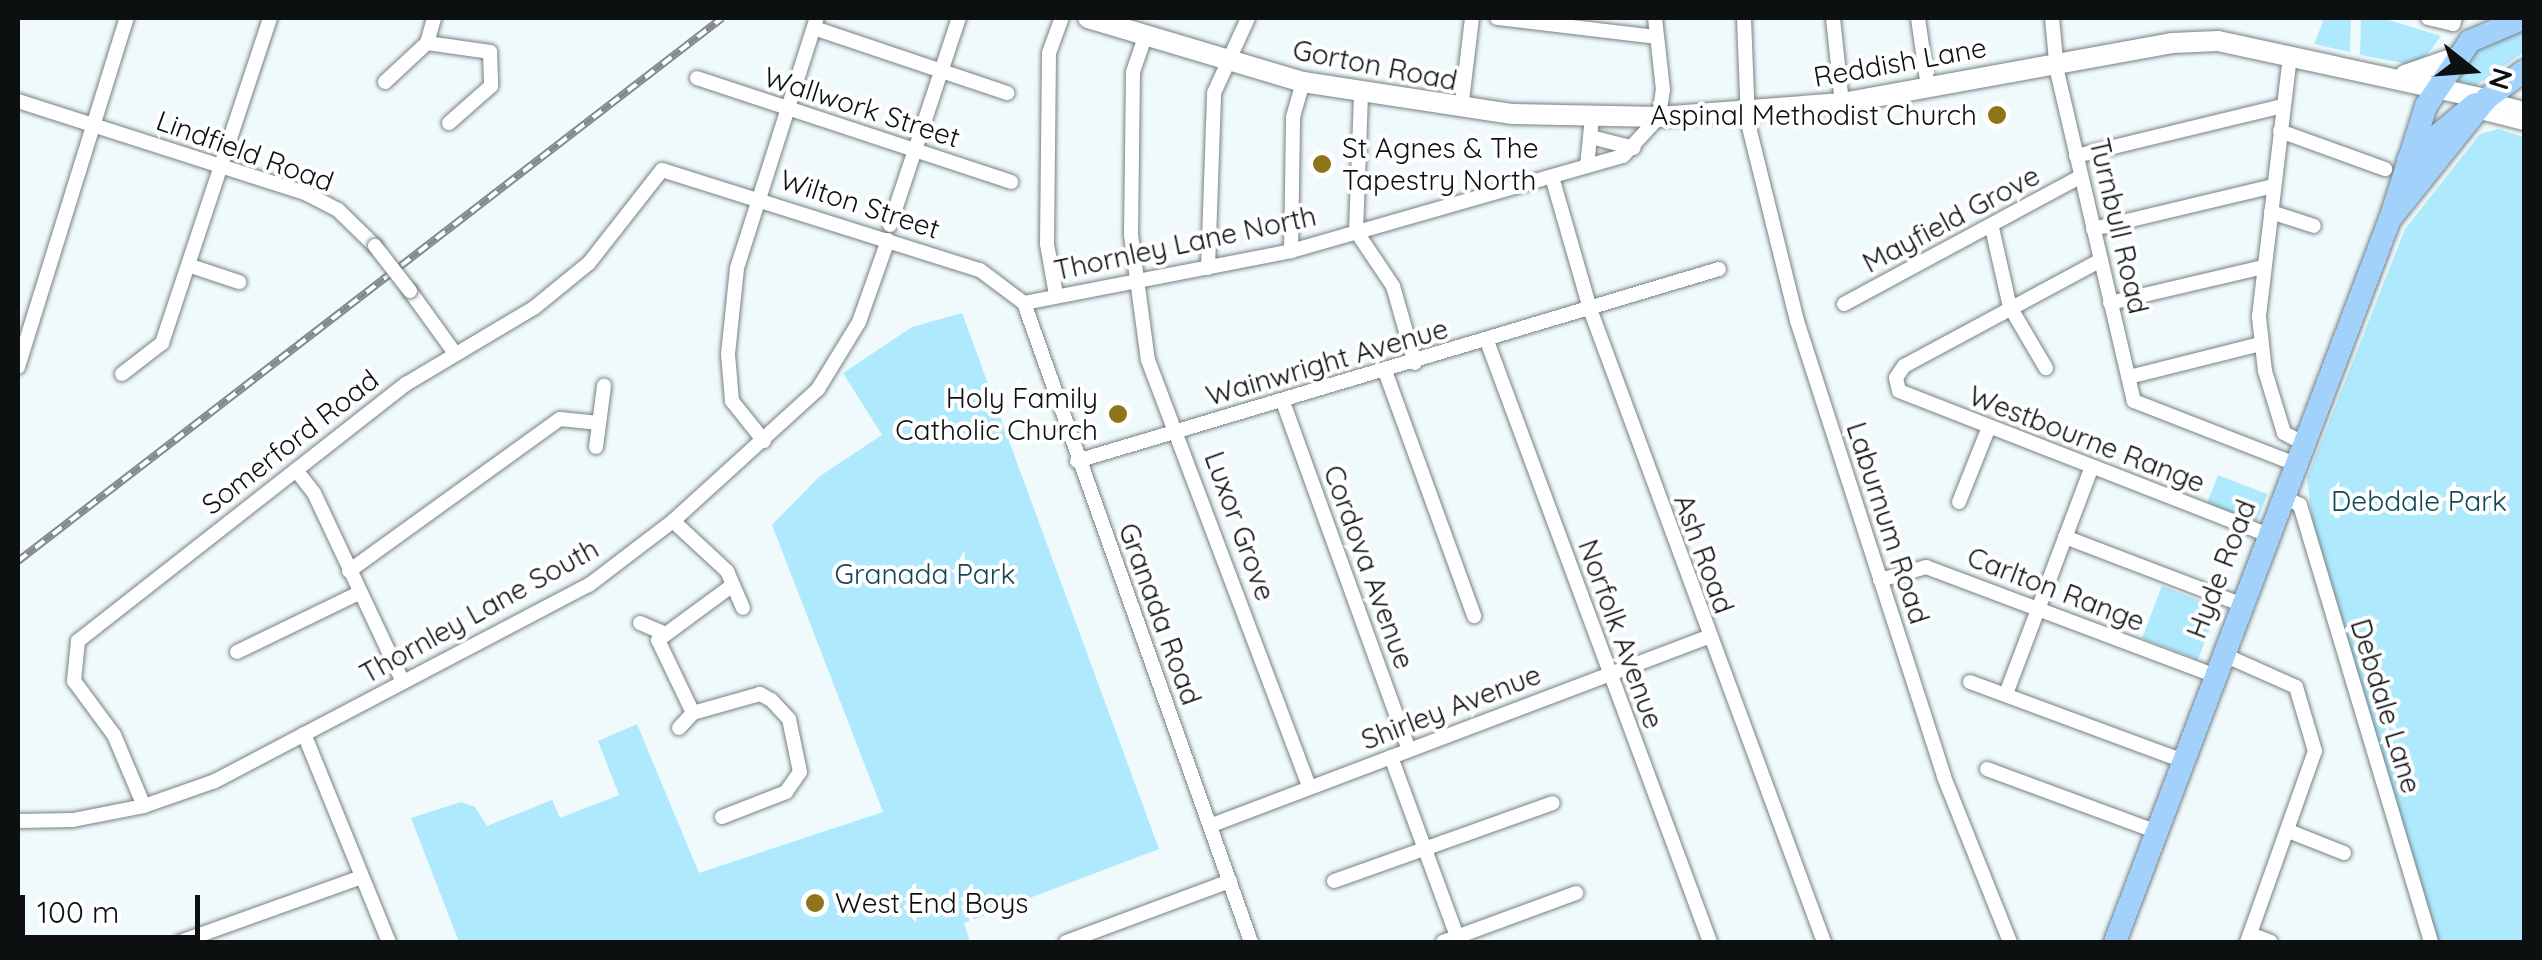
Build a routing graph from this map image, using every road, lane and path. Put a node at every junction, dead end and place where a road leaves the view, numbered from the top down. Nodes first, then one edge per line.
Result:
1 (127, 18) edge
2 (270, 18) edge
3 (434, 18) edge
4 (959, 18) edge
5 (1062, 18) edge
6 (1088, 18) edge
7 (1248, 18) edge
8 (1472, 18) edge
9 (1497, 18) edge
10 (1654, 18) edge
11 (1744, 18) edge
12 (1832, 18) edge
13 (1918, 18) edge
14 (2052, 18) edge
15 (2428, 18) edge
16 (2524, 18) edge
17 (815, 23) edge
18 (2459, 27) edge
19 (1145, 37) junction
20 (1656, 38) junction
21 (428, 43) junction
22 (2290, 56) junction
23 (1225, 60) junction
24 (2056, 62) junction
25 (941, 70) junction
26 (697, 78) dead end
27 (2523, 80) edge
28 (385, 82) dead end
29 (1302, 82) junction
30 (2433, 82) junction
31 (1928, 87) junction
32 (1006, 92) dead end
33 (1361, 94) junction
34 (18, 102) edge
35 (1842, 102) junction
36 (2283, 106) junction
37 (2476, 106) junction
38 (788, 109) junction
39 (1461, 109) junction
40 (2524, 109) edge
41 (1752, 110) junction
42 (1659, 117) junction
43 (449, 123) dead end
44 (2524, 123) edge
45 (94, 126) junction
46 (1591, 128) junction
47 (2280, 131) junction
48 (1634, 148) junction
49 (914, 150) junction
50 (2076, 156) junction
51 (223, 166) junction
52 (1587, 166) junction
53 (2395, 166) junction
54 (672, 168) joint
55 (1552, 177) junction
56 (2080, 177) junction
57 (1011, 182) dead end
58 (2273, 186) junction
59 (760, 197) junction
60 (2271, 212) junction
61 (2390, 219) junction
62 (2314, 226) dead end
63 (1992, 228) junction
64 (2093, 229) junction
65 (1356, 231) junction
66 (889, 232) junction
67 (1290, 251) junction
68 (2100, 260) junction
69 (190, 266) junction
70 (1208, 268) junction
71 (2264, 268) junction
72 (1719, 269) dead end
73 (239, 282) dead end
74 (1136, 282) junction
75 (1056, 296) junction
76 (1024, 303) junction
77 (2110, 303) junction
78 (1844, 304) dead end
79 (2010, 307) junction
80 (1590, 309) junction
81 (1487, 341) junction
82 (2260, 344) junction
83 (454, 352) junction
84 (1415, 363) junction
85 (18, 368) edge
86 (2046, 368) dead end
87 (1385, 371) junction
88 (122, 374) dead end
89 (2130, 377) junction
90 (604, 386) dead end
91 (1283, 402) junction
92 (600, 423) junction
93 (1988, 427) junction
94 (1175, 432) junction
95 (764, 441) junction
96 (596, 447) dead end
97 (2297, 452) junction
98 (1077, 461) junction
99 (2092, 467) junction
100 (296, 470) junction
101 (2281, 496) junction
102 (1959, 502) dead end
103 (673, 521) junction
104 (2266, 534) junction
105 (2066, 537) junction
106 (349, 572) junction
107 (1880, 580) junction
108 (733, 585) junction
109 (359, 593) junction
110 (2240, 604) junction
111 (742, 608) dead end
112 (2038, 608) junction
113 (1474, 616) dead end
114 (640, 623) dead end
115 (661, 632) junction
116 (1708, 637) junction
117 (237, 652) dead end
118 (2218, 664) junction
119 (1608, 674) junction
120 (403, 682) junction
121 (1970, 682) dead end
122 (2006, 694) junction
123 (693, 713) junction
124 (678, 728) dead end
125 (304, 734) junction
126 (1409, 750) junction
127 (1391, 757) junction
128 (2181, 760) junction
129 (1988, 769) dead end
130 (1309, 787) junction
131 (1553, 803) dead end
132 (144, 806) junction
133 (722, 817) dead end
134 (18, 820) edge
135 (1212, 825) junction
136 (2155, 831) junction
137 (2291, 832) junction
138 (1423, 850) junction
139 (2344, 853) dead end
140 (362, 877) junction
141 (1230, 881) junction
142 (1334, 881) dead end
143 (1576, 893) dead end
144 (2248, 938) edge
145 (1453, 941) edge
146 (180, 942) edge
147 (389, 942) edge
148 (1066, 942) edge
149 (1251, 942) edge
150 (1710, 942) edge
151 (1824, 942) edge
152 (2010, 942) edge
153 (2115, 942) edge
154 (2271, 942) edge
155 (2432, 942) edge

1 - 45 street
2 - 51 street
3 - 21 street
4 - 25 street, Thornley Lane South
5 - 75 street
6 - 19 main road, Gorton Road
7 - 23 street
8 - 39 street
9 - 20 street
10 - 20 street
11 - 41 street, Laburnum Road
12 - 35 street
13 - 31 street
14 - 24 street, Turnbull Road
15 - 18 street
16 - 18 highway, Hyde Road
17 - 25 street
17 - 38 street
18 - 30 highway, Hyde Road
19 - 23 main road, Gorton Road
19 - 74 street, Luxor Grove
20 - 42 street
21 - 28 street
21 - 43 street
22 - 24 main road, Reddish Lane
22 - 30 main road, Reddish Lane
22 - 36 street
23 - 29 main road, Gorton Road
23 - 70 street
24 - 31 main road, Reddish Lane
24 - 50 street, Turnbull Road
25 - 32 street
25 - 49 street, Thornley Lane South
26 - 38 street, Wallwork Street
27 - 37 highway, Hyde Road
29 - 33 main road, Gorton Road
29 - 67 street
30 - 37 main road, Reddish Lane
30 - 53 highway, Hyde Road
31 - 35 main road, Reddish Lane
33 - 39 main road, Gorton Road
33 - 65 street
34 - 45 street, Lindfield Road
35 - 41 main road, Reddish Lane
36 - 47 street
36 - 50 street
37 - 40 street
37 - 44 street
37 - 53 highway
37 - 61 highway, Hyde Road
38 - 49 street, Wallwork Street
38 - 59 street
39 - 46 main road, Gorton Road
41 - 42 main road, Reddish Lane
41 - 107 street, Laburnum Road
42 - 46 main road, Gorton Road
42 - 48 street
45 - 51 street, Lindfield Road
45 - 85 street
46 - 48 street
46 - 52 street
47 - 53 street
47 - 58 street
48 - 52 street, Thornley Lane North
49 - 57 street, Wallwork Street
49 - 66 street, Thornley Lane South
50 - 56 street, Turnbull Road
51 - 69 street
51 - 83 street, Lindfield Road, bridge
52 - 55 street, Thornley Lane North
53 - 61 highway, Hyde Road
54 - 59 street, Wilton Street
54 - 83 street, Somerford Road
55 - 65 street, Thornley Lane North
55 - 80 street, Ash Road
56 - 63 street, Mayfield Grove
56 - 64 street, Turnbull Road
58 - 60 street
58 - 64 street
59 - 66 street, Wilton Street
59 - 95 street
60 - 62 street
60 - 71 street
61 - 97 highway, Hyde Road
63 - 78 street, Mayfield Grove
63 - 79 street
64 - 68 street, Turnbull Road
65 - 67 street, Thornley Lane North
65 - 84 street
66 - 76 street, Wilton Street
66 - 95 street, Thornley Lane South
67 - 70 street, Thornley Lane North
68 - 77 street, Turnbull Road
68 - 79 street
69 - 73 street
69 - 88 street
70 - 74 street, Thornley Lane North
71 - 77 street
71 - 82 street
72 - 80 street, Wainwright Avenue
74 - 75 street, Thornley Lane North
74 - 94 street, Luxor Grove
75 - 76 street, Thornley Lane North
76 - 98 street, Granada Road
77 - 89 street, Turnbull Road
79 - 86 street
79 - 93 street, Westbourne Range
80 - 81 street, Wainwright Avenue
80 - 116 street, Ash Road
81 - 84 street, Wainwright Avenue
81 - 119 street, Norfolk Avenue
82 - 89 street
82 - 97 street
83 - 100 street, Somerford Road
84 - 87 street, Wainwright Avenue
87 - 91 street, Wainwright Avenue
87 - 113 street
89 - 97 street, Turnbull Road
90 - 92 street
91 - 94 street, Wainwright Avenue
91 - 126 street, Cordova Avenue
92 - 96 street
92 - 106 street
93 - 99 street, Westbourne Range
93 - 102 street
94 - 98 street, Wainwright Avenue
94 - 130 street, Luxor Grove
95 - 103 street, Thornley Lane South
97 - 101 highway, Hyde Road
98 - 135 street, Granada Road
99 - 104 street, Westbourne Range
99 - 105 street
100 - 106 street
100 - 132 street, Somerford Road
101 - 104 highway, Hyde Road
101 - 155 street, Debdale Lane
103 - 108 street
103 - 120 street, Thornley Lane South
104 - 110 highway, Hyde Road
105 - 110 street
105 - 112 street
106 - 109 street
107 - 112 street, Carlton Range
107 - 152 street, Laburnum Road
108 - 111 street
108 - 115 street
109 - 117 street
109 - 120 street
110 - 118 highway, Hyde Road
112 - 118 street, Carlton Range
112 - 122 street
114 - 115 street
115 - 123 street
116 - 119 street, Shirley Avenue
116 - 151 street, Ash Road
118 - 128 highway, Hyde Road
118 - 137 street, Carlton Range
119 - 126 street, Shirley Avenue
119 - 150 street, Norfolk Avenue
120 - 125 street, Thornley Lane South
121 - 122 street
122 - 128 street
123 - 124 street
123 - 133 street
125 - 132 street, Thornley Lane South
125 - 140 street
126 - 127 street, Shirley Avenue
127 - 130 street, Shirley Avenue
127 - 138 street
128 - 136 highway, Hyde Road
129 - 136 street
130 - 135 street, Shirley Avenue
131 - 138 street
132 - 134 street, Thornley Lane South
135 - 141 street, Granada Road
136 - 153 highway, Hyde Road
137 - 139 street
137 - 144 street, Carlton Range
138 - 142 street
138 - 145 street
140 - 146 street
140 - 147 street
141 - 148 street
141 - 149 street, Granada Road
143 - 145 street
144 - 154 street

